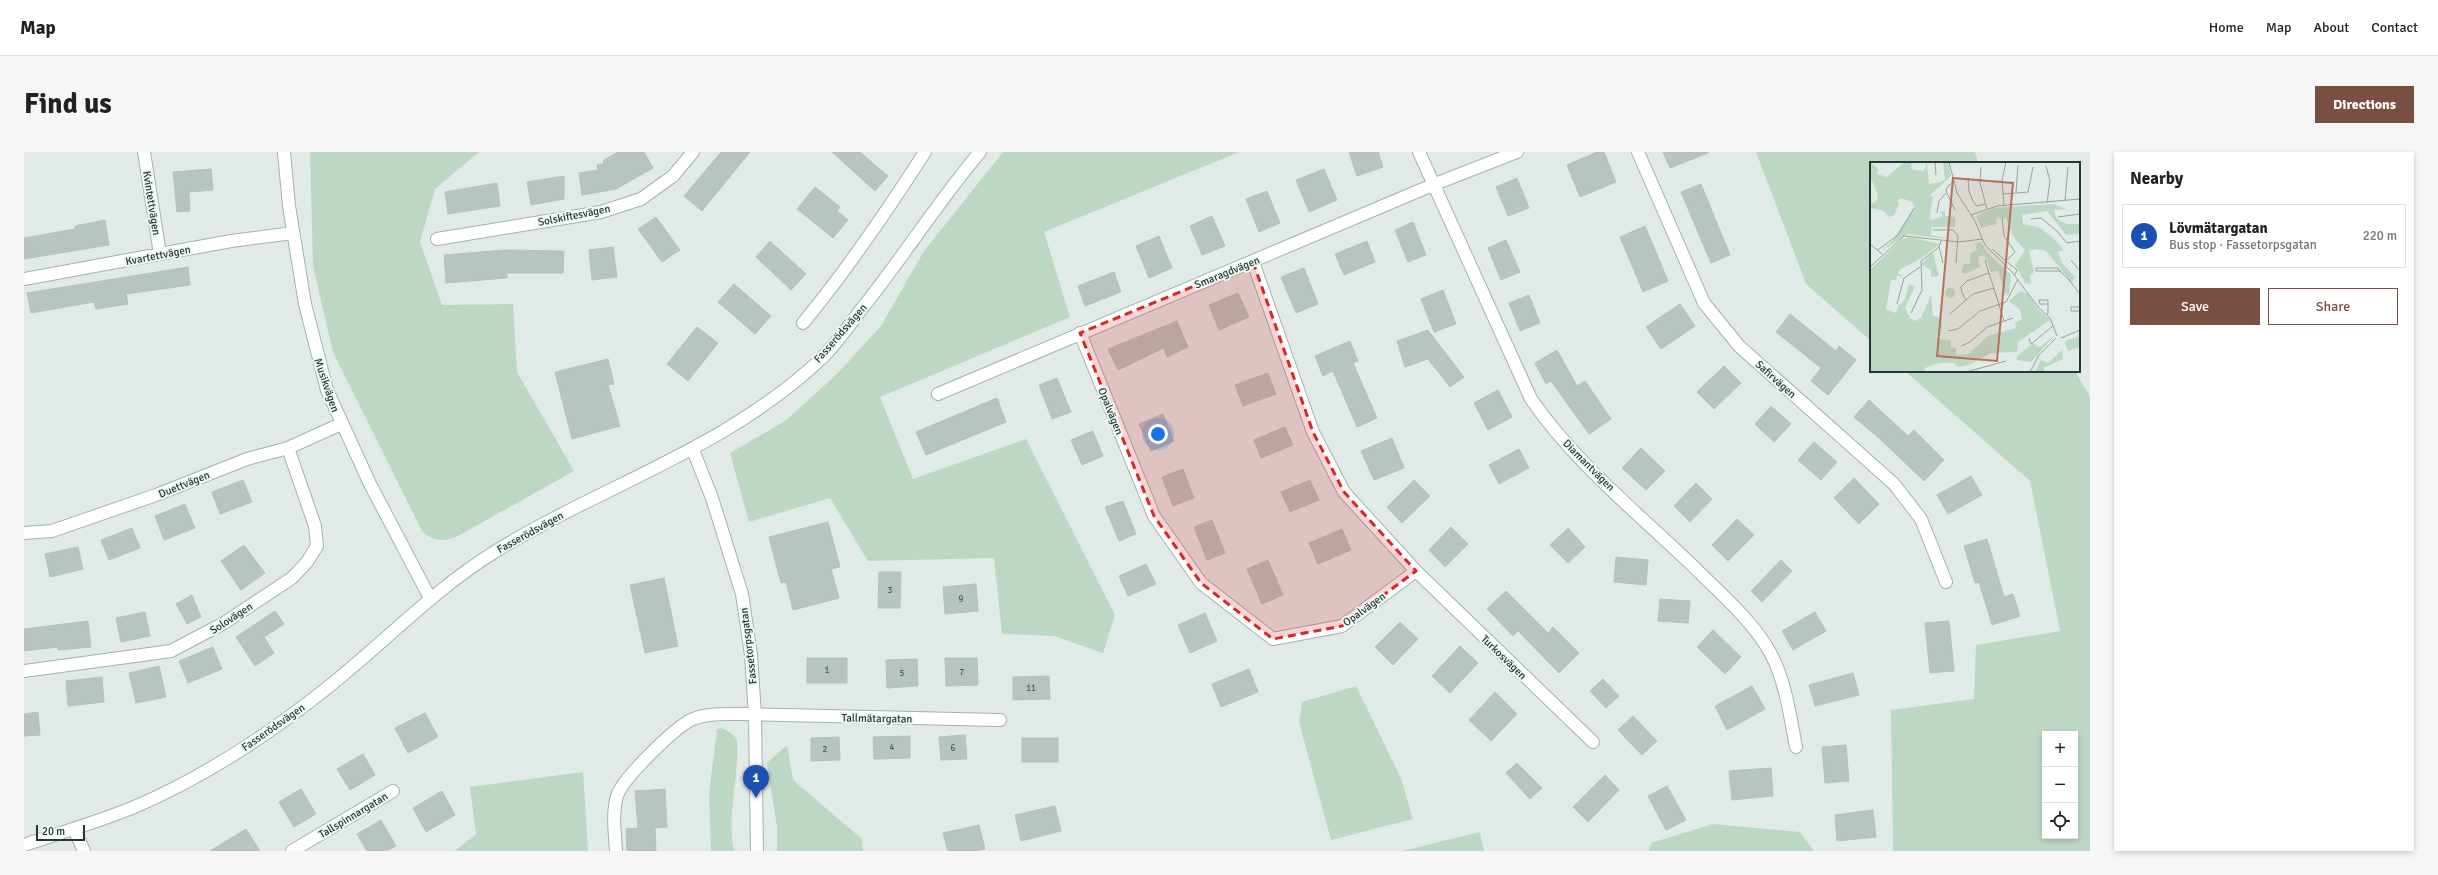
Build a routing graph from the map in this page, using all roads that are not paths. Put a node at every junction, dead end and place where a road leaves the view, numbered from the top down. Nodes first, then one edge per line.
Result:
1 (144, 152) edge
2 (284, 152) edge
3 (693, 152) edge
4 (925, 152) edge
5 (980, 152) edge
6 (1419, 152) edge
7 (1517, 152) edge
8 (1638, 152) edge
9 (1435, 184) junction
10 (293, 233) junction
11 (436, 239) dead end
12 (160, 254) junction
13 (1253, 262) junction
14 (24, 279) edge
15 (803, 323) dead end
16 (1080, 332) junction
17 (938, 394) dead end
18 (341, 424) junction
19 (288, 448) junction
20 (693, 450) junction
21 (24, 534) edge
22 (1416, 571) junction
23 (1946, 582) dead end
24 (430, 598) junction
25 (24, 671) edge
26 (755, 714) junction
27 (1000, 720) dead end
28 (1592, 742) dead end
29 (1796, 747) dead end
30 (393, 791) dead end
31 (74, 829) junction
32 (24, 845) edge
33 (84, 851) edge
34 (292, 851) edge
35 (616, 851) edge
36 (757, 851) edge

1 - 12 street, Kvintettvägen
2 - 10 street, Musikvägen
3 - 11 street, Solskiftesvägen
4 - 15 street
5 - 20 street, Fasserödsvägen
6 - 9 street, Diamantvägen
7 - 9 street, Smaragdvägen
8 - 23 street, Safirvägen
9 - 13 street, Smaragdvägen
9 - 29 street, Diamantvägen
10 - 12 street, Kvartettvägen
10 - 18 street, Musikvägen
12 - 14 street, Kvartettvägen
13 - 16 street, Smaragdvägen
13 - 22 street
16 - 17 street, Smaragdvägen
16 - 22 street, Opalvägen
18 - 19 street, Duettvägen
18 - 24 street, Musikvägen
19 - 21 street, Duettvägen
19 - 25 street, Solovägen
20 - 24 street, Fasserödsvägen
20 - 26 street, Fassetorpsgatan
22 - 28 street, Turkosvägen
24 - 31 street, Fasserödsvägen
26 - 27 street, Tallmätargatan
26 - 35 street, Tallmätargatan
26 - 36 street, Fassetorpsgatan
30 - 34 street, Tallspinnargatan
31 - 32 street, Fasserödsvägen
31 - 33 street

